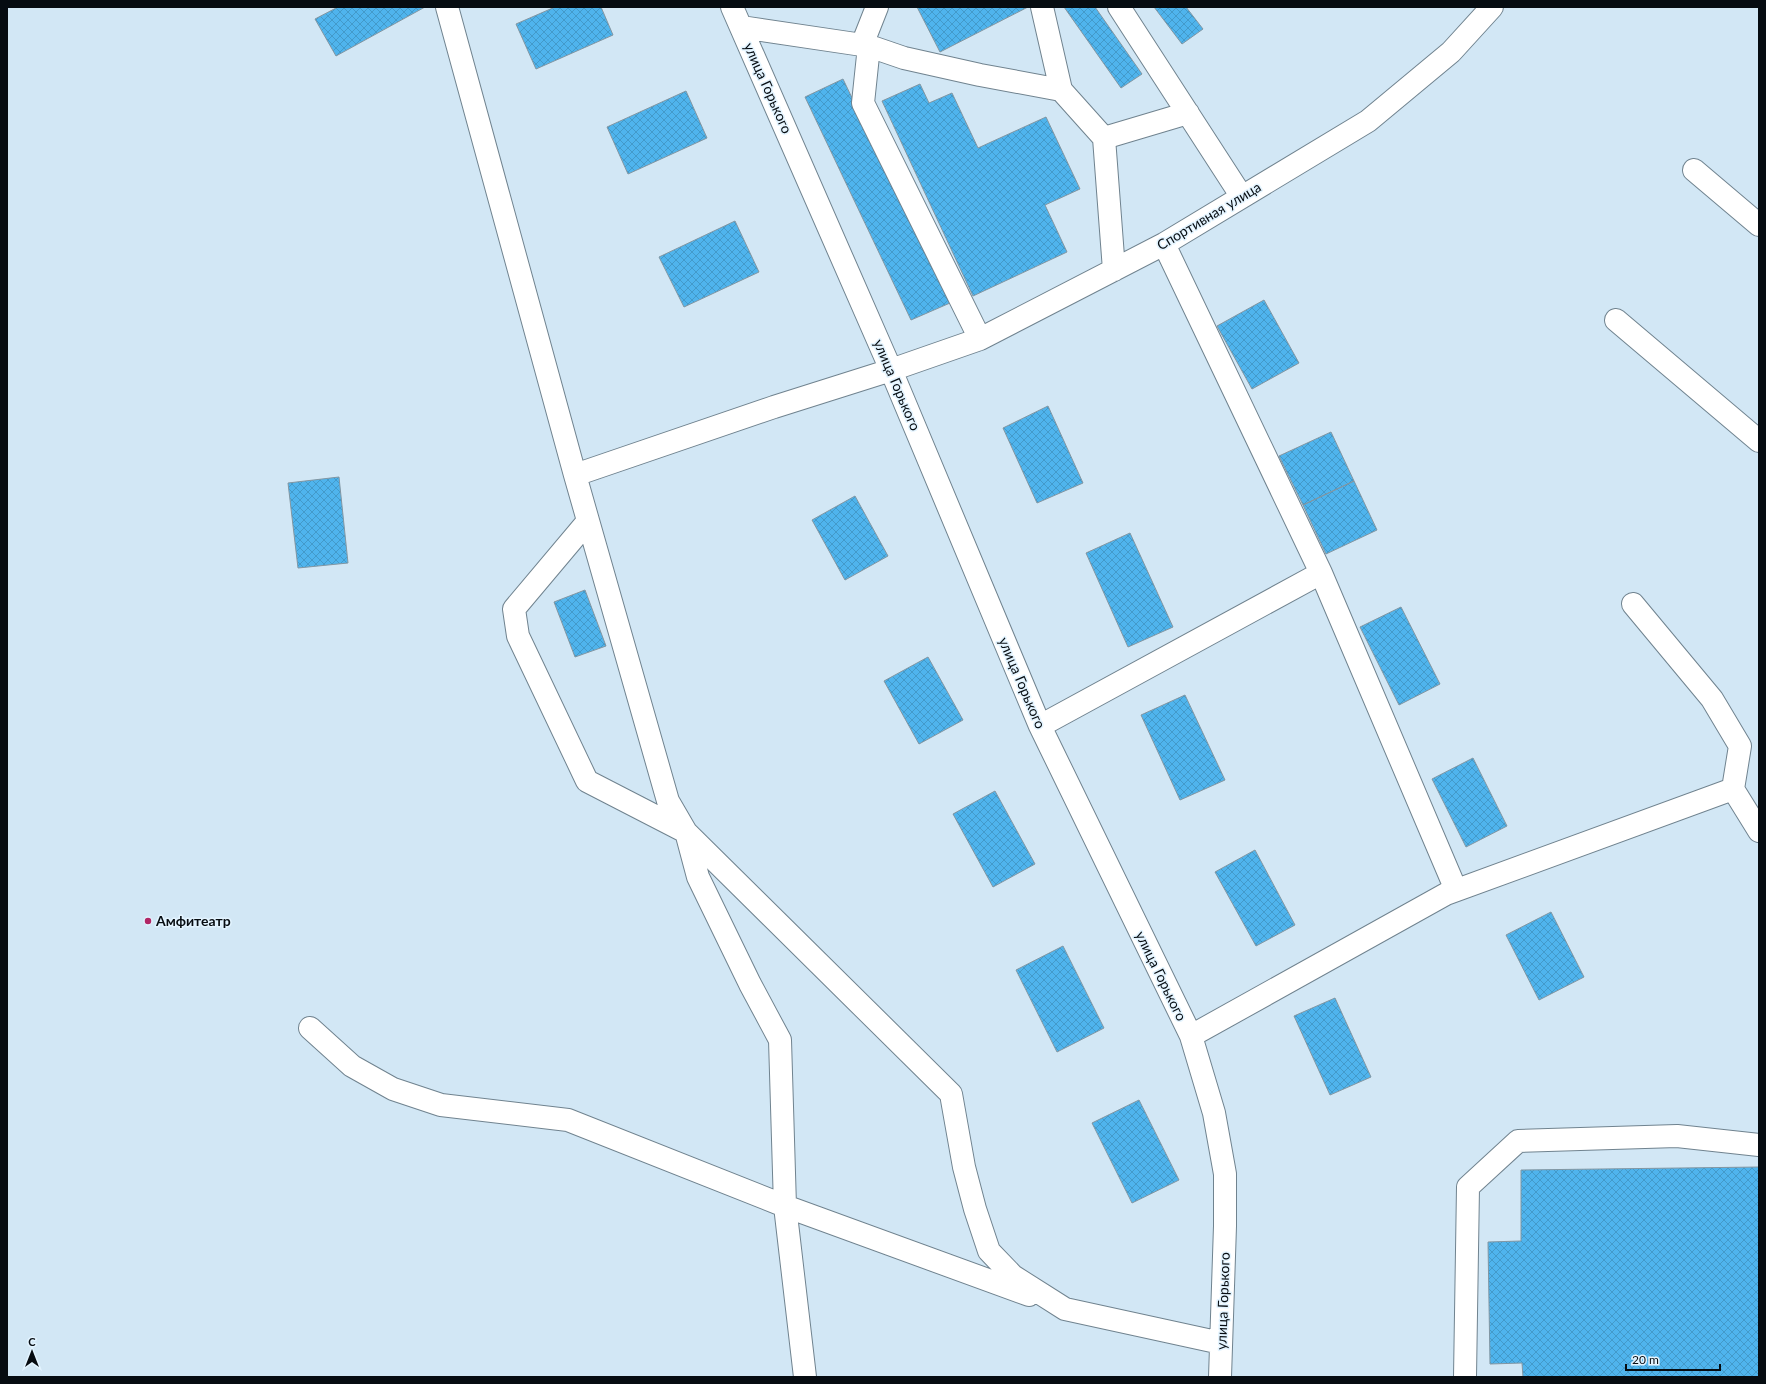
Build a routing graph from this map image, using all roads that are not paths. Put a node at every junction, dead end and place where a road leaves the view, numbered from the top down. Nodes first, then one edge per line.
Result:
1 (447, 7) edge
2 (732, 7) edge
3 (877, 7) edge
4 (1042, 7) edge
5 (1119, 7) edge
6 (1492, 7) edge
7 (741, 27) junction
8 (866, 46) junction
9 (1061, 90) junction
10 (1188, 113) junction
11 (1104, 138) junction
12 (1694, 170) dead end
13 (1242, 197) junction
14 (1759, 225) edge
15 (1164, 244) junction
16 (1114, 270) junction
17 (1616, 320) dead end
18 (980, 339) junction
19 (891, 370) junction
20 (1759, 441) edge
21 (575, 475) junction
22 (588, 521) junction
23 (1321, 572) junction
24 (1633, 604) dead end
25 (1040, 726) junction
26 (1733, 789) junction
27 (1759, 831) edge
28 (686, 832) junction
29 (1456, 890) junction
30 (310, 1028) dead end
31 (1191, 1036) junction
32 (1759, 1145) edge
33 (785, 1206) junction
34 (1065, 1309) junction
35 (1221, 1343) junction
36 (805, 1377) edge
37 (1220, 1377) edge
38 (1465, 1377) edge

1 - 21 street
2 - 7 street, улица Горького
3 - 8 street
4 - 9 street
5 - 10 street
6 - 13 street, Спортивная улица
7 - 8 street
7 - 19 street, улица Горького
8 - 9 street
8 - 18 street
9 - 11 street
10 - 11 street
10 - 13 street
11 - 16 street
12 - 14 street
13 - 15 street, Спортивная улица
15 - 16 street, Спортивная улица
15 - 23 street
16 - 18 street, Спортивная улица
17 - 20 street
18 - 19 street, Спортивная улица
19 - 21 street, Спортивная улица
19 - 25 street, улица Горького
21 - 22 street
22 - 28 street
22 - 28 street
23 - 25 street
23 - 29 street
24 - 26 street
25 - 31 street, улица Горького
26 - 27 street
26 - 29 street
28 - 33 street
28 - 34 street
29 - 31 street
30 - 33 street
31 - 35 street, улица Горького
32 - 38 street
33 - 34 street
33 - 36 street
34 - 35 street
35 - 37 street, улица Горького

